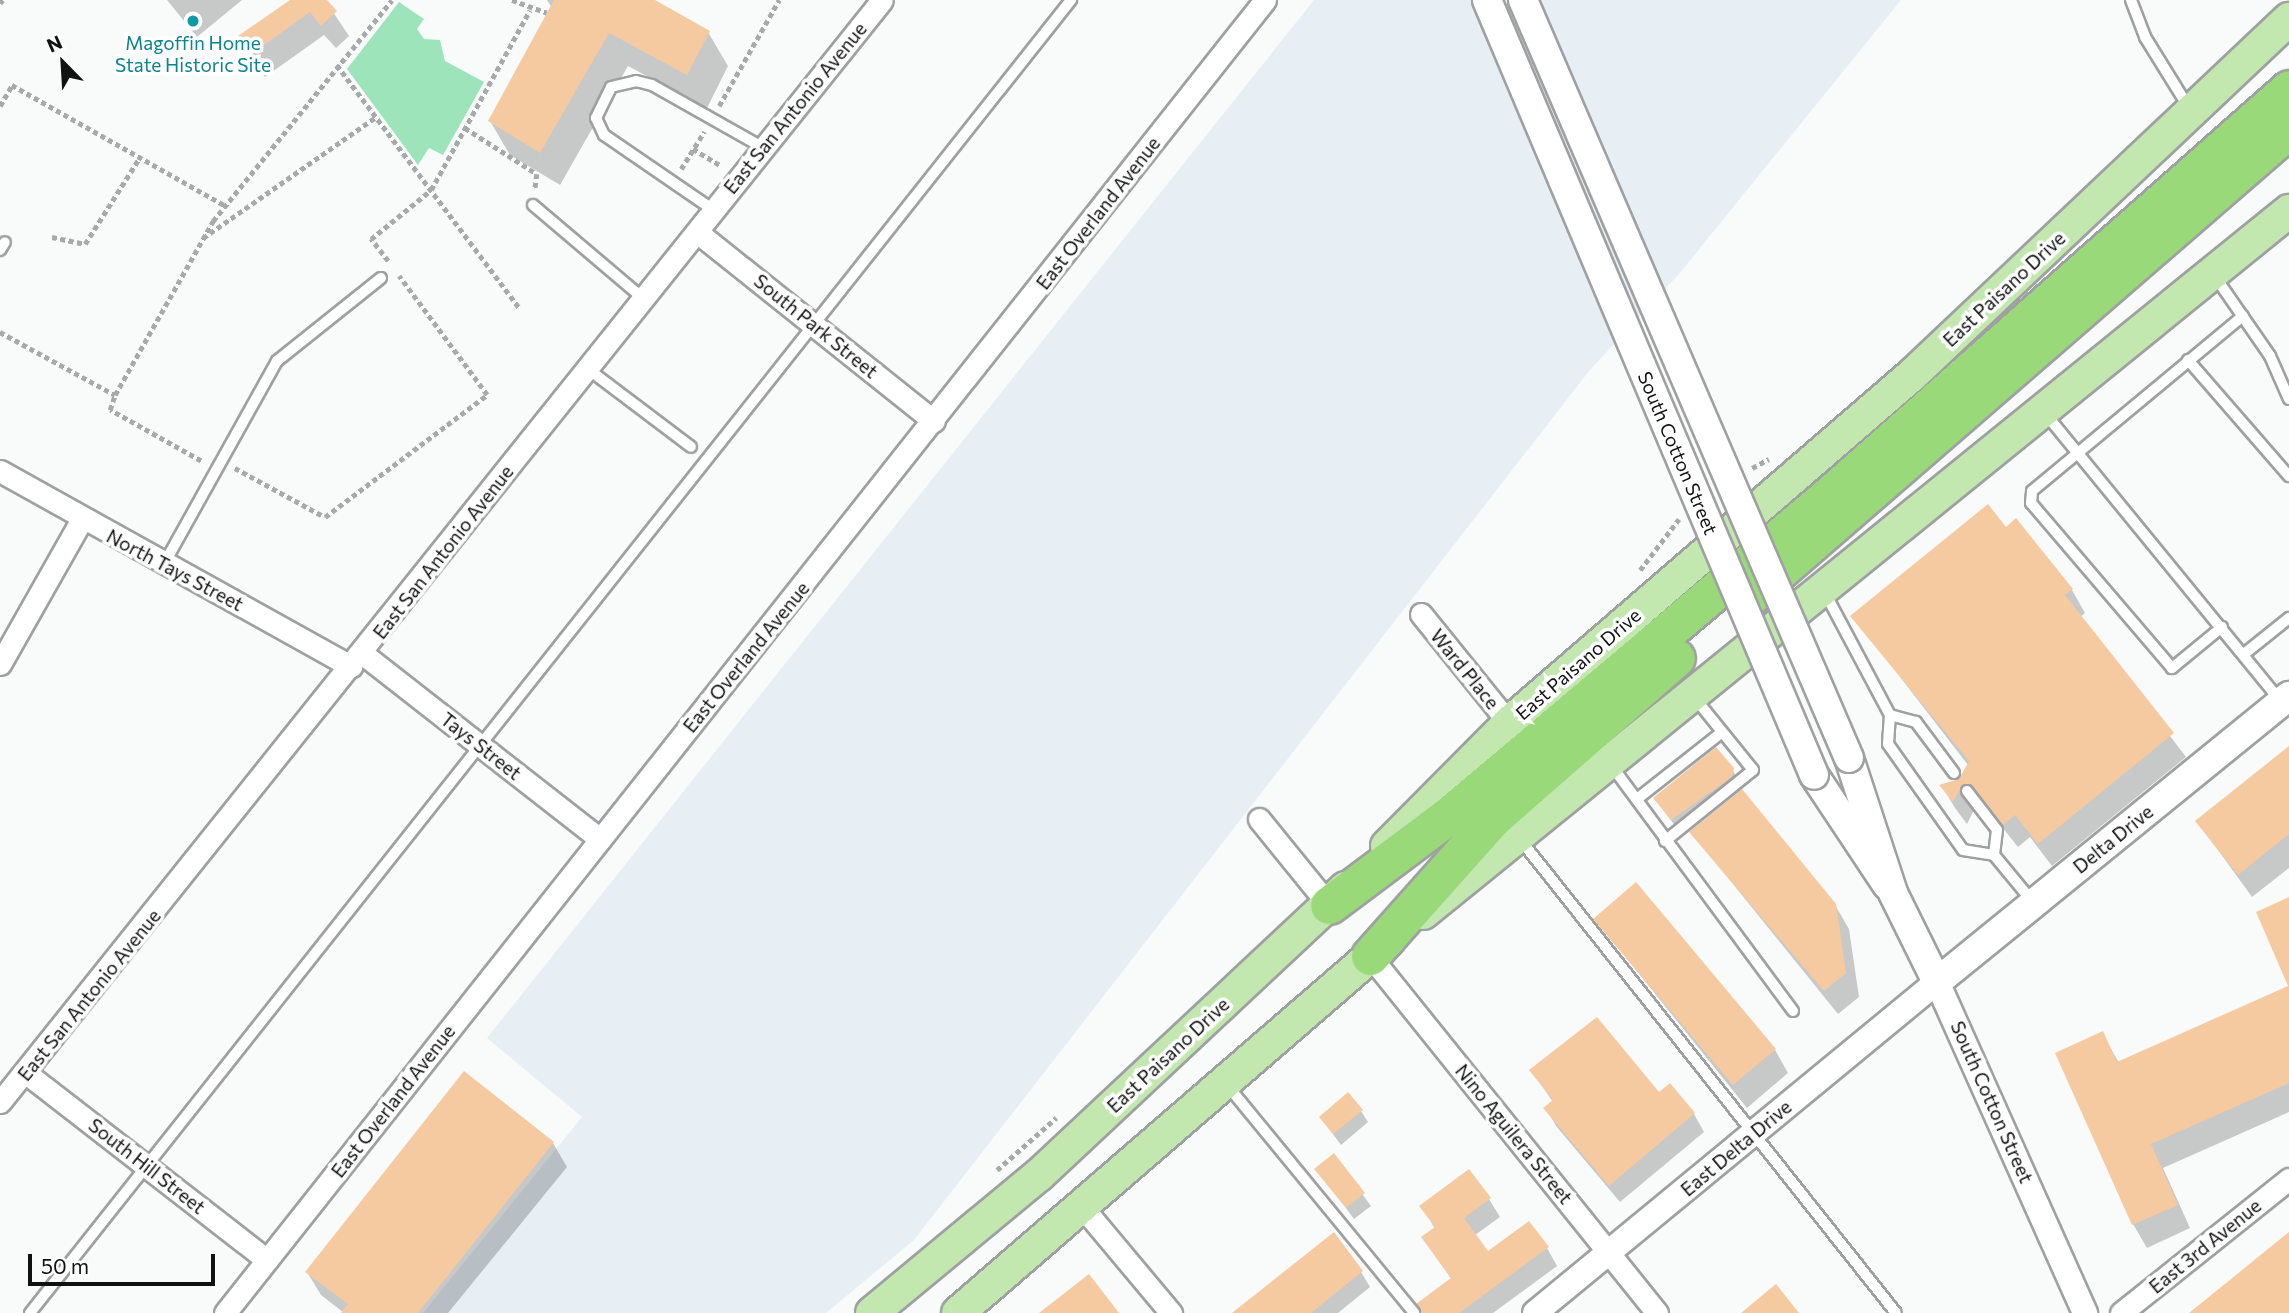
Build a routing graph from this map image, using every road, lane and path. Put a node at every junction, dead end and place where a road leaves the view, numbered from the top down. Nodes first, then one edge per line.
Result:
1 (392, 0) edge
2 (512, 0) edge
3 (779, 0) edge
4 (1071, 0) edge
5 (1265, 0) edge
6 (1487, 0) edge
7 (1523, 0) edge
8 (2131, 0) edge
9 (877, 2) edge
10 (530, 10) junction
11 (547, 13) dead end
12 (2289, 19) edge
13 (337, 65) junction
14 (2289, 89) edge
15 (0, 106) edge
16 (2193, 113) junction
17 (376, 117) junction
18 (712, 119) junction
19 (465, 128) junction
20 (2289, 129) edge
21 (764, 148) junction
22 (693, 149) junction
23 (140, 157) junction
24 (721, 166) dead end
25 (673, 183) junction
26 (431, 190) junction
27 (533, 205) joint
28 (226, 206) junction
29 (712, 209) junction
30 (2286, 220) edge
31 (697, 232) junction
32 (52, 237) dead end
33 (203, 238) junction
34 (2212, 272) junction
35 (380, 278) dead end
36 (644, 299) junction
37 (519, 307) dead end
38 (2243, 316) junction
39 (815, 326) junction
40 (0, 332) edge
41 (2188, 360) junction
42 (588, 369) junction
43 (116, 395) junction
44 (2289, 399) edge
45 (2042, 410) junction
46 (934, 421) junction
47 (691, 447) dead end
48 (2077, 453) junction
49 (202, 462) dead end
50 (234, 467) dead end
51 (0, 471) edge
52 (2289, 476) edge
53 (81, 520) junction
54 (164, 564) junction
55 (1824, 590) junction
56 (1421, 614) dead end
57 (2289, 618) edge
58 (2222, 627) junction
59 (2244, 654) junction
60 (357, 660) junction
61 (0, 664) edge
62 (1694, 697) junction
63 (2285, 699) edge
64 (1889, 715) junction
65 (1509, 723) junction
66 (1722, 732) junction
67 (478, 744) junction
68 (1611, 765) junction
69 (1954, 773) dead end
70 (1726, 775) dead end
71 (1733, 785) junction
72 (1967, 791) dead end
73 (1637, 799) junction
74 (1691, 803) dead end
75 (1699, 813) junction
76 (1259, 819) dead end
77 (1518, 837) junction
78 (600, 839) junction
79 (1665, 841) junction
80 (1994, 855) junction
81 (1893, 892) junction
82 (2034, 904) junction
83 (1329, 905) junction
84 (1370, 956) junction
85 (1937, 982) junction
86 (1793, 1012) dead end
87 (26, 1073) junction
88 (1226, 1083) junction
89 (0, 1102) edge
90 (1753, 1134) junction
91 (145, 1165) junction
92 (2289, 1180) edge
93 (1084, 1209) junction
94 (1610, 1252) junction
95 (267, 1260) junction
96 (30, 1313) edge
97 (225, 1313) edge
98 (872, 1313) edge
99 (958, 1313) edge
100 (1171, 1313) edge
101 (1414, 1313) edge
102 (1535, 1313) edge
103 (1657, 1313) edge
104 (1896, 1313) edge
105 (2085, 1313) edge
106 (2121, 1313) edge

1 - 13 path
2 - 10 path
3 - 18 path
4 - 39 lane
5 - 46 street, East Overland Avenue
6 - 81 main road, South Cotton Street, bridge
7 - 81 main road, South Cotton Street, bridge
8 - 16 lane
9 - 21 street, East San Antonio Avenue
10 - 11 path
10 - 19 path
12 - 16 main road, East Paisano Drive
13 - 17 path
13 - 28 path
14 - 83 highway
15 - 23 path
16 - 65 main road, East Paisano Drive
17 - 26 path
17 - 33 path
18 - 21 lane
18 - 22 path
18 - 25 lane
19 - 26 path
19 - 27 path
20 - 84 highway
21 - 29 street, East San Antonio Avenue
22 - 24 path
22 - 25 path
23 - 28 path
23 - 32 path
25 - 29 lane
26 - 37 path
26 - 50 path
27 - 36 lane
28 - 33 path
29 - 31 street, East San Antonio Avenue
30 - 34 main road
31 - 36 street, East San Antonio Avenue
31 - 39 street, South Park Street
33 - 43 path
34 - 38 lane
34 - 45 main road
35 - 54 lane
36 - 42 street, East San Antonio Avenue
38 - 41 lane
38 - 44 lane
39 - 46 street, South Park Street
39 - 67 lane
40 - 43 path
41 - 48 lane
41 - 52 lane
42 - 47 lane
42 - 60 street, East San Antonio Avenue
43 - 49 path
45 - 48 lane
45 - 55 main road
46 - 78 street, East Overland Avenue
48 - 58 lane
48 - 58 lane
51 - 53 street, North Tays Street
53 - 54 street, North Tays Street
53 - 61 street
54 - 60 street, North Tays Street
55 - 62 main road
55 - 64 lane
56 - 65 street, Ward Place
57 - 59 lane
58 - 59 lane
59 - 63 lane
60 - 67 street, Tays Street
60 - 87 street, East San Antonio Avenue
62 - 66 lane
62 - 68 main road
63 - 82 main road, Delta Drive
64 - 69 lane
64 - 80 lane
65 - 83 main road, East Paisano Drive
66 - 71 lane
66 - 73 lane
67 - 78 street, Tays Street
67 - 91 lane
68 - 73 lane
68 - 77 main road
70 - 71 lane
71 - 75 lane
72 - 80 lane
73 - 79 lane
74 - 75 lane
75 - 79 lane
76 - 83 street
77 - 84 main road
77 - 90 lane
78 - 95 street, East Overland Avenue
79 - 86 lane
80 - 82 lane
81 - 85 main road, South Cotton Street
82 - 85 main road, Delta Drive
83 - 98 main road, East Paisano Drive
84 - 88 main road
84 - 94 street, Nino Aguilera Street
85 - 90 street, East Delta Drive
85 - 105 street, South Cotton Street
87 - 89 street, East San Antonio Avenue
87 - 91 street, South Hill Street
88 - 93 main road
88 - 101 lane
90 - 94 street, East Delta Drive
90 - 104 lane
91 - 95 street, South Hill Street
91 - 96 lane
92 - 106 street, East 3rd Avenue
93 - 99 main road
93 - 100 street
94 - 102 street, East Delta Drive
94 - 103 street, Nino Aguilera Street
95 - 97 street, East Overland Avenue

